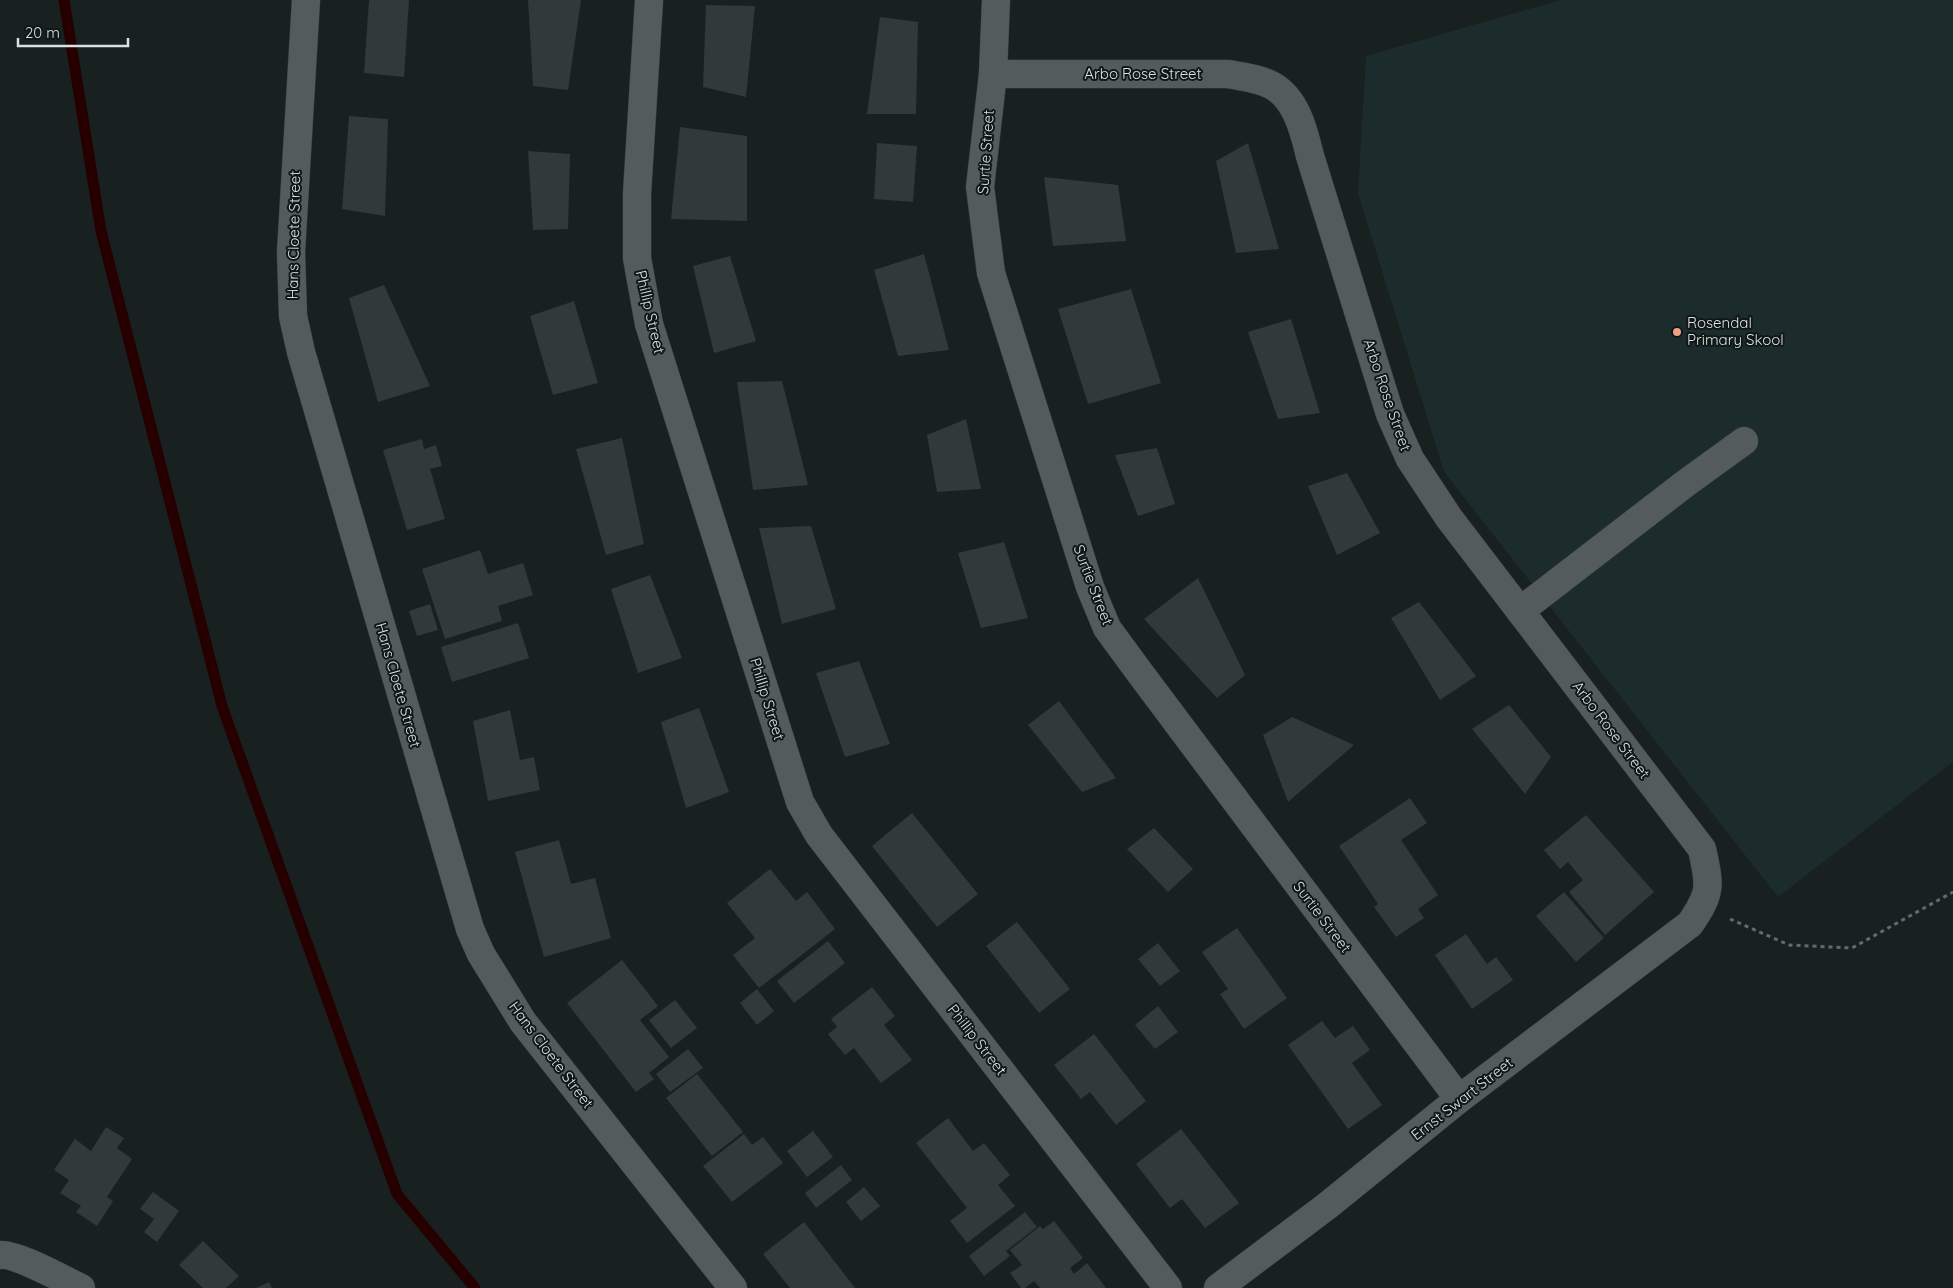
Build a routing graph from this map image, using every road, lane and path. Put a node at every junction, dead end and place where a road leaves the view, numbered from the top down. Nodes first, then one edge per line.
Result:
1 (306, 0) edge
2 (649, 0) edge
3 (996, 0) edge
4 (993, 74) junction
5 (1744, 441) dead end
6 (1520, 611) junction
7 (1953, 892) edge
8 (1702, 907) junction
9 (1459, 1099) junction
10 (0, 1255) edge
11 (81, 1288) edge
12 (733, 1288) edge
13 (1168, 1288) edge
14 (1218, 1288) edge

1 - 12 street, Hans Cloete Street
2 - 13 street, Phillip Street
3 - 4 street, Surtie Street
4 - 6 street, Arbo Rose Street
4 - 9 street, Surtie Street
5 - 6 street
6 - 8 street, Arbo Rose Street
7 - 8 path
8 - 9 street, Ernst Swart Street
9 - 14 street, Ernst Swart Street
10 - 11 street

